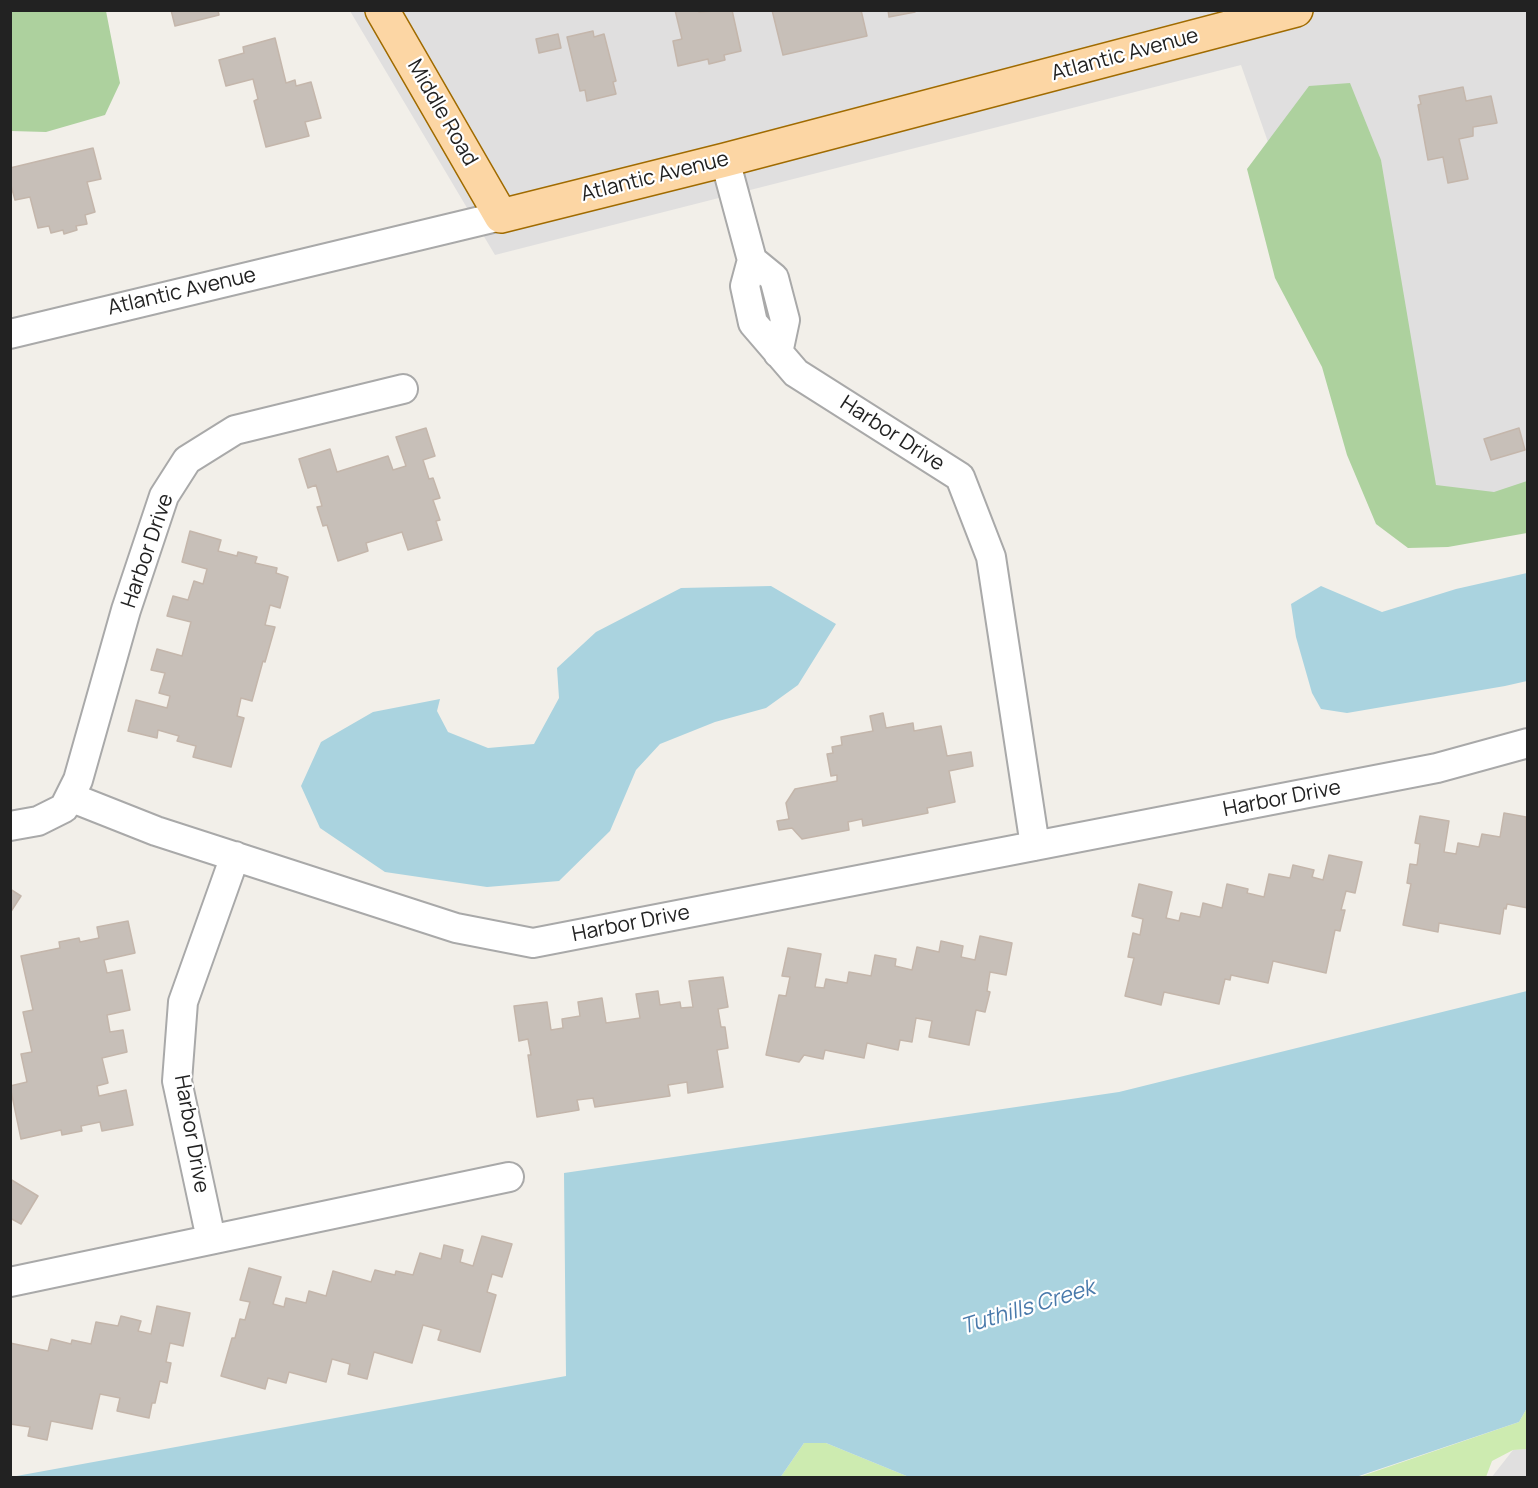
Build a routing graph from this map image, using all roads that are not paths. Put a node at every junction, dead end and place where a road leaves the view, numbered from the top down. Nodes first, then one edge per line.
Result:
1 (382, 10) edge
2 (1296, 10) edge
3 (725, 160) junction
4 (501, 216) junction
5 (10, 334) edge
6 (403, 389) dead end
7 (1527, 743) edge
8 (70, 797) junction
9 (10, 826) edge
10 (1035, 846) junction
11 (235, 856) junction
12 (509, 1177) dead end
13 (211, 1239) junction
14 (10, 1282) edge

1 - 4 main road, Middle Road
2 - 3 main road, Atlantic Avenue
3 - 4 main road, Atlantic Avenue
3 - 10 street, Harbor Drive
4 - 5 street, Atlantic Avenue
6 - 8 street, Harbor Drive
7 - 10 street, Harbor Drive
8 - 9 street, Harbor Drive
8 - 11 street, Harbor Drive
10 - 11 street, Harbor Drive
11 - 13 street, Harbor Drive
12 - 13 street
13 - 14 street

